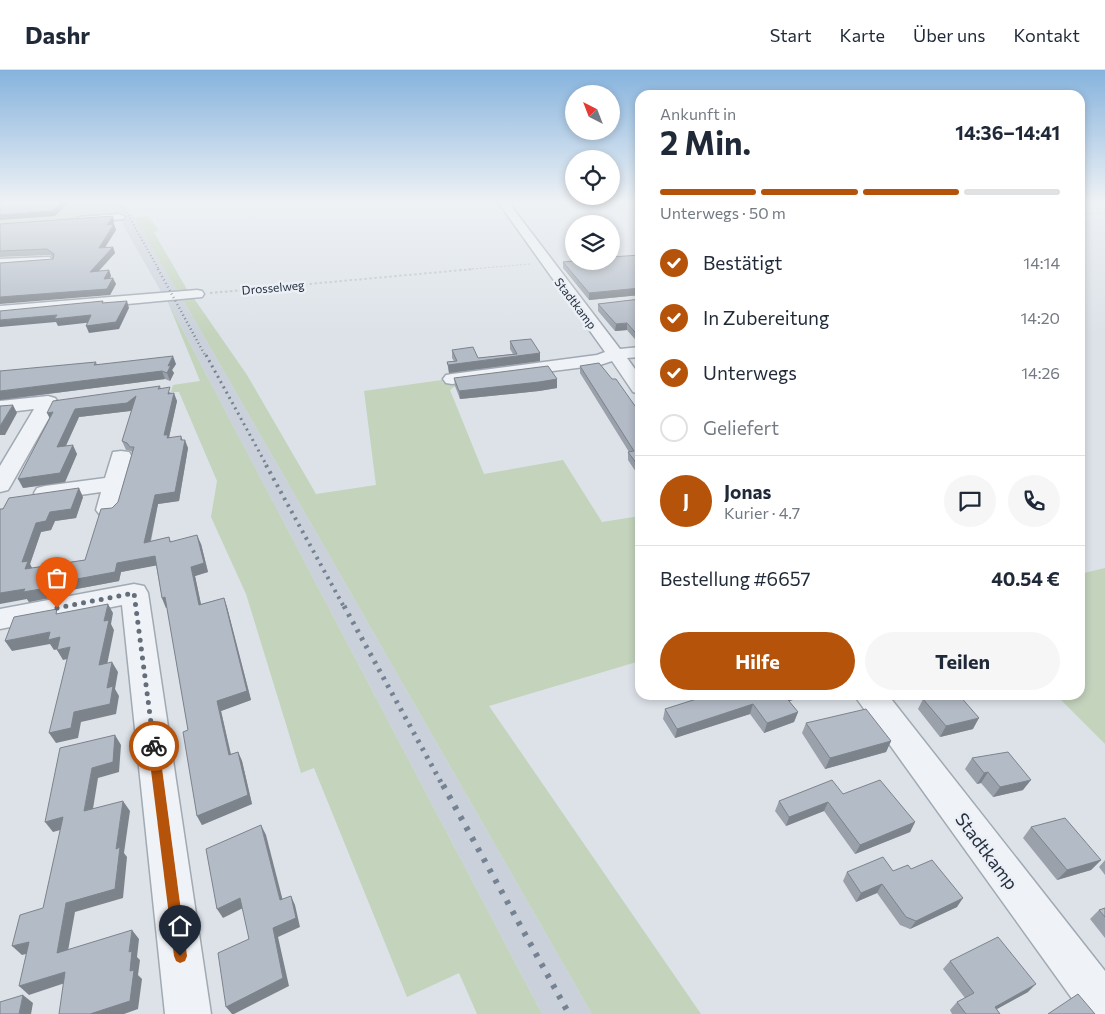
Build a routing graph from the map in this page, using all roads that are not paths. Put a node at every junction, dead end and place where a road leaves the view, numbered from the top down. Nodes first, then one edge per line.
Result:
1 (534, 246) edge
2 (49, 261) edge
3 (0, 263) edge
4 (197, 294) road end
5 (596, 305) edge
6 (578, 307) junction
7 (0, 311) edge
8 (635, 352) edge
9 (615, 354) junction
10 (452, 379) edge
11 (635, 381) edge
12 (0, 407) edge
13 (121, 457) dead end
14 (114, 483) junction
15 (0, 485) edge
16 (16, 497) edge
17 (108, 510) edge
18 (0, 619) edge
19 (874, 700) edge
20 (1105, 1007) edge
21 (188, 1014) edge

1 - 6 street, Stadtkamp
2 - 3 street
4 - 7 street
5 - 6 street
6 - 9 street, Stadtkamp
8 - 9 street
9 - 10 street
9 - 11 street, Stadtkamp
12 - 15 street
13 - 14 street
14 - 16 street
14 - 17 street
18 - 21 street
19 - 20 street, Stadtkamp

